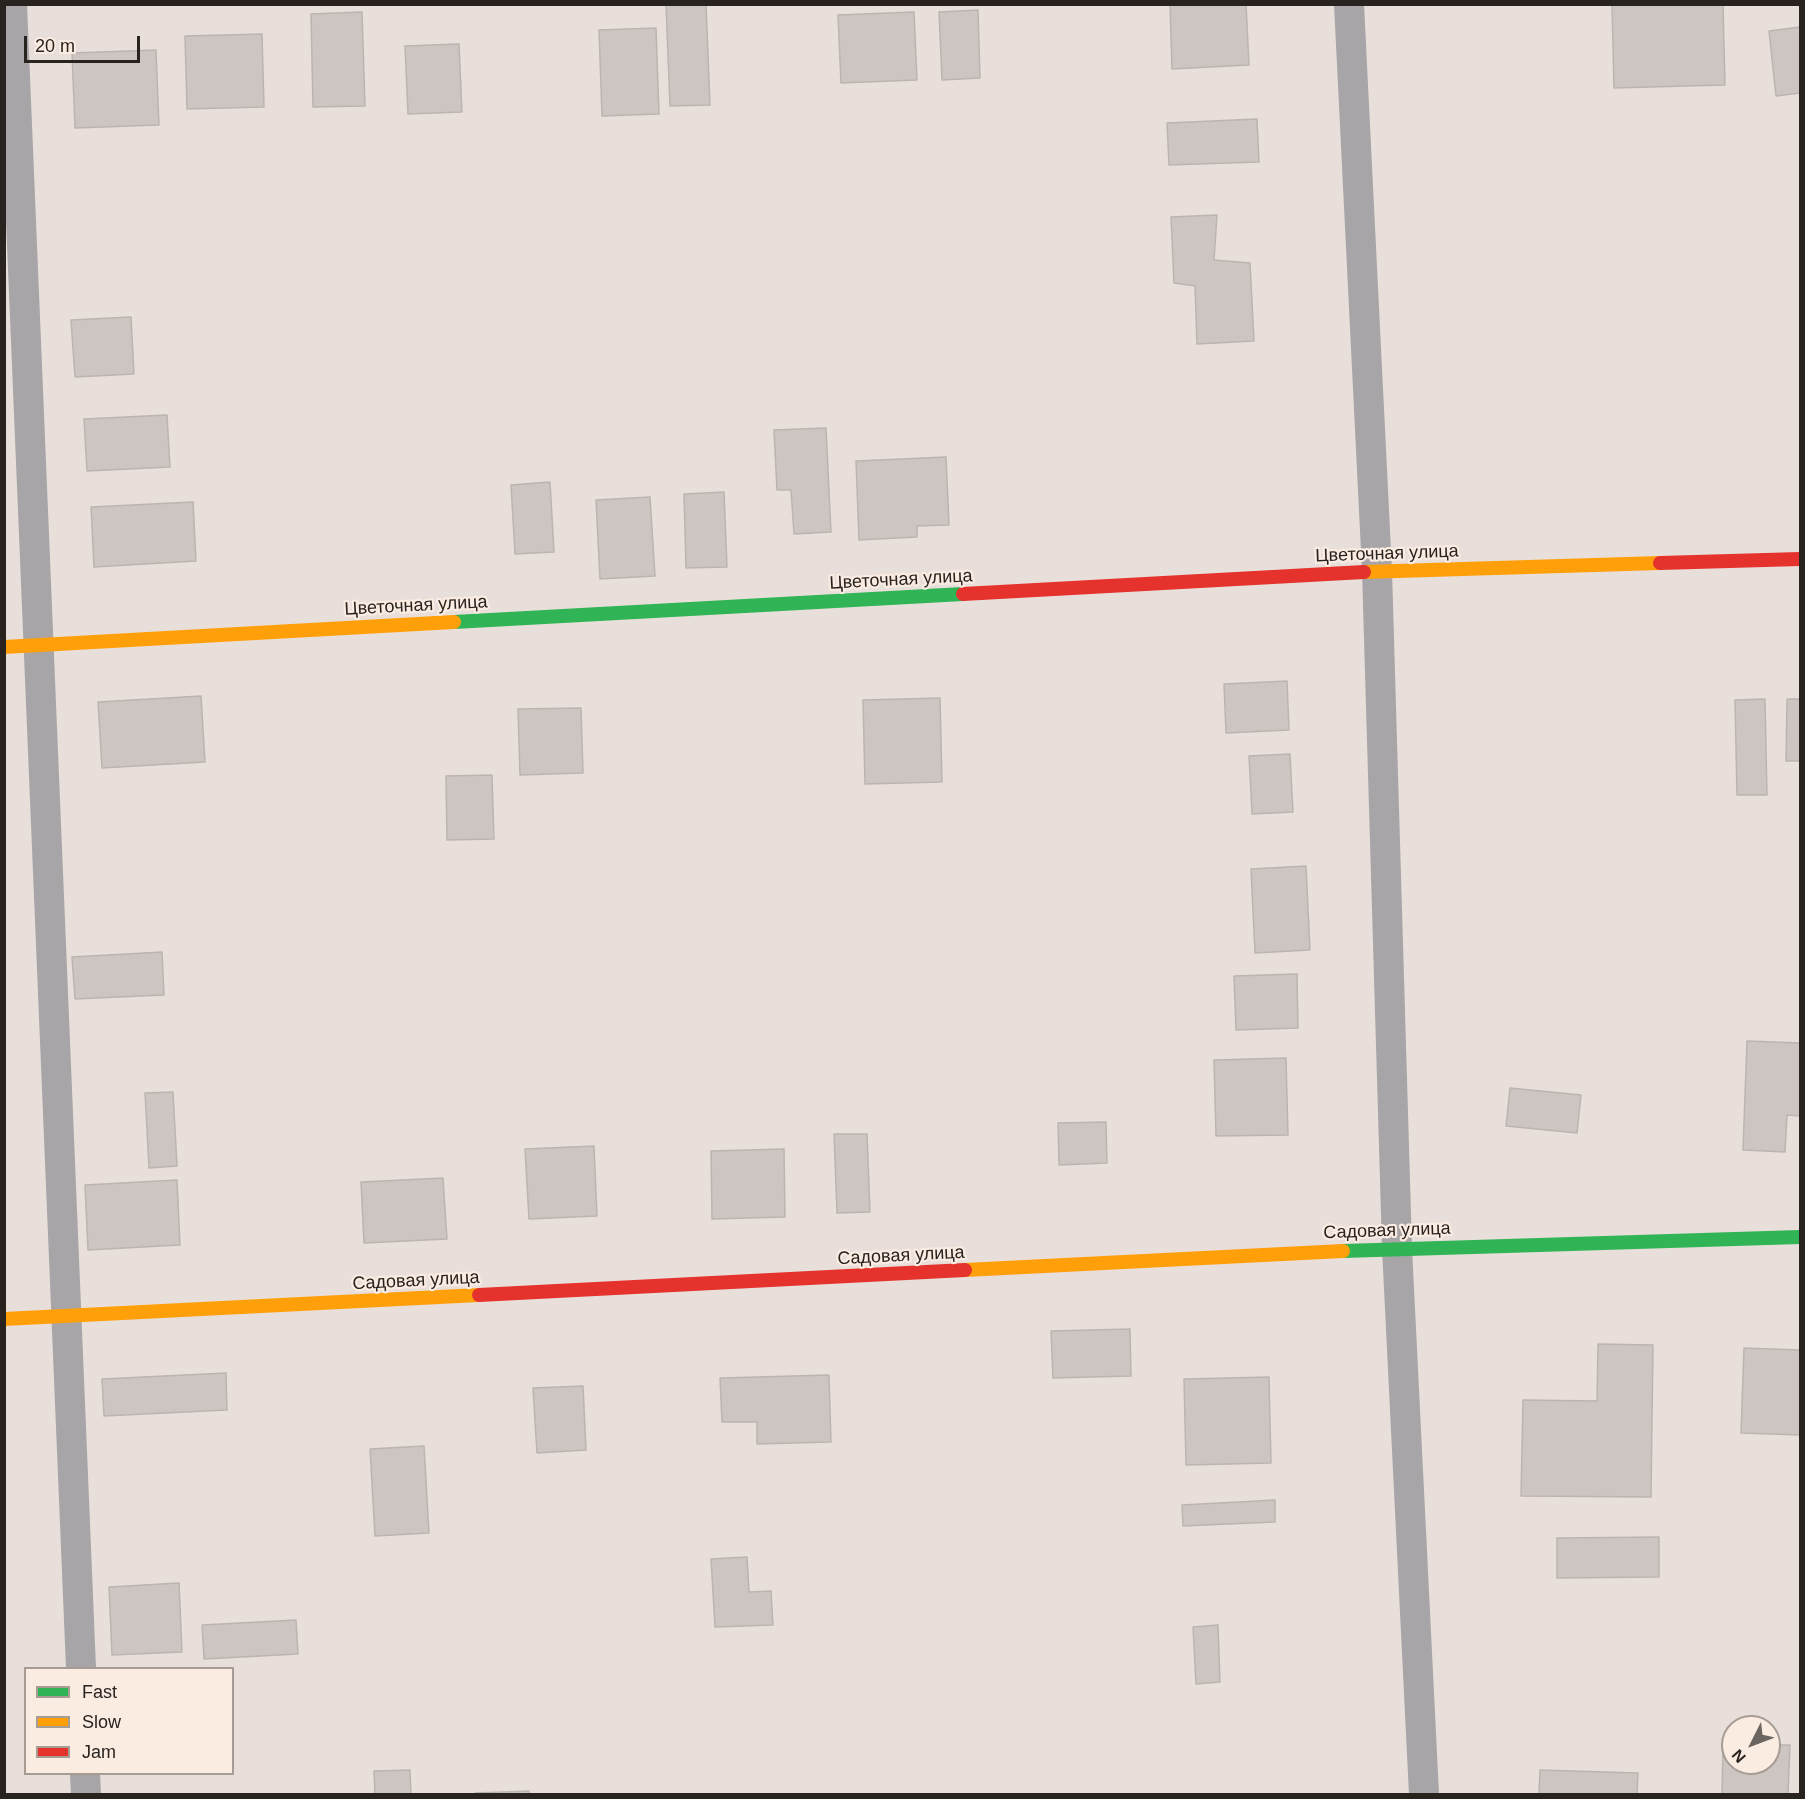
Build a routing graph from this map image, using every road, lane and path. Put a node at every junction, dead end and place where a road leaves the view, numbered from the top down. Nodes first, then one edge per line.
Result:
1 (12, 4) edge
2 (1349, 4) edge
3 (1800, 559) edge
4 (1377, 571) junction
5 (39, 645) junction
6 (4, 647) edge
7 (1800, 1237) edge
8 (1397, 1248) junction
9 (66, 1317) junction
10 (4, 1319) edge
11 (81, 1667) edge
12 (86, 1775) edge
13 (86, 1794) edge
14 (1424, 1794) edge

1 - 5 street
2 - 4 street
3 - 4 street, Цветочная улица
4 - 5 street, Цветочная улица
4 - 8 street
5 - 6 street, Цветочная улица
5 - 9 street
7 - 8 street, Садовая улица
8 - 9 street, Садовая улица
8 - 14 street
9 - 10 street, Садовая улица
9 - 11 street
12 - 13 street

